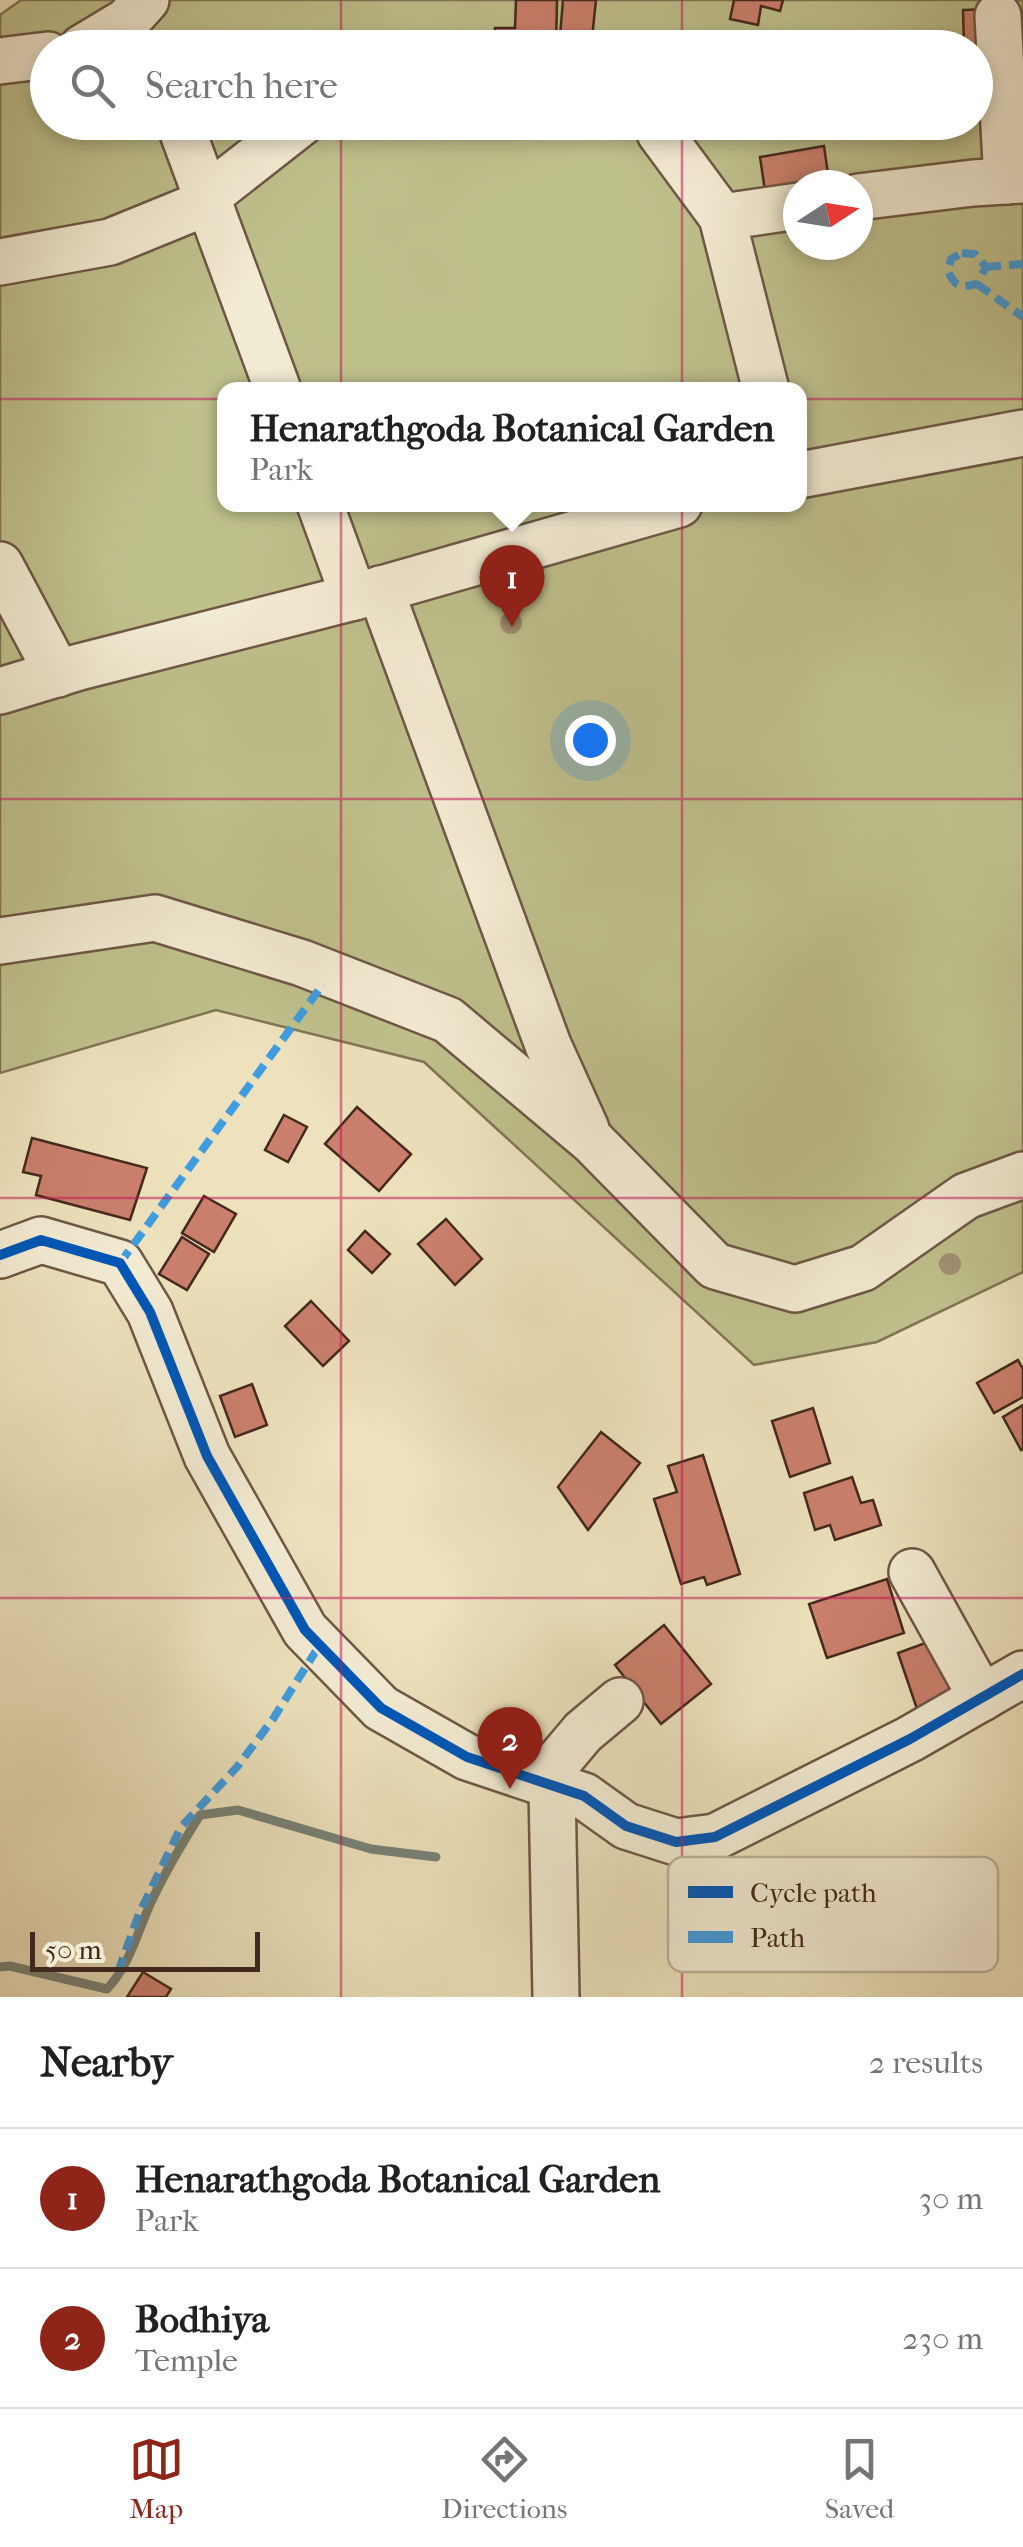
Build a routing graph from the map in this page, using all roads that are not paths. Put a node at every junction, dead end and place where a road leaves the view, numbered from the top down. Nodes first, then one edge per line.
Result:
1 (998, 16) dead end
2 (144, 20) edge
3 (112, 30) edge
4 (30, 58) edge
5 (0, 62) edge
6 (186, 140) edge
7 (279, 140) edge
8 (666, 140) edge
9 (1015, 181) edge
10 (873, 195) edge
11 (208, 196) junction
12 (783, 208) edge
13 (722, 218) junction
14 (0, 262) edge
15 (275, 382) edge
16 (764, 382) edge
17 (1023, 433) edge
18 (807, 474) edge
19 (324, 512) edge
20 (652, 512) edge
21 (0, 565) edge
22 (367, 593) junction
23 (58, 674) junction
24 (0, 692) edge
25 (0, 941) edge
26 (592, 1141) junction
27 (1023, 1175) edge
28 (0, 1255) edge
29 (912, 1572) dead end
30 (1023, 1674) edge
31 (982, 1698) junction
32 (620, 1700) dead end
33 (552, 1787) junction
34 (556, 1997) edge

1 - 9 street
2 - 3 street
4 - 5 street
6 - 11 street
7 - 11 street
8 - 13 street
9 - 10 street
11 - 14 street
11 - 15 street
12 - 13 street
13 - 16 street
17 - 18 street
19 - 22 street
20 - 22 street
21 - 23 street
22 - 23 street
22 - 26 street
23 - 24 street
25 - 26 street
26 - 27 street
28 - 33 street
29 - 31 street
30 - 31 street
31 - 33 street
32 - 33 street
33 - 34 street

